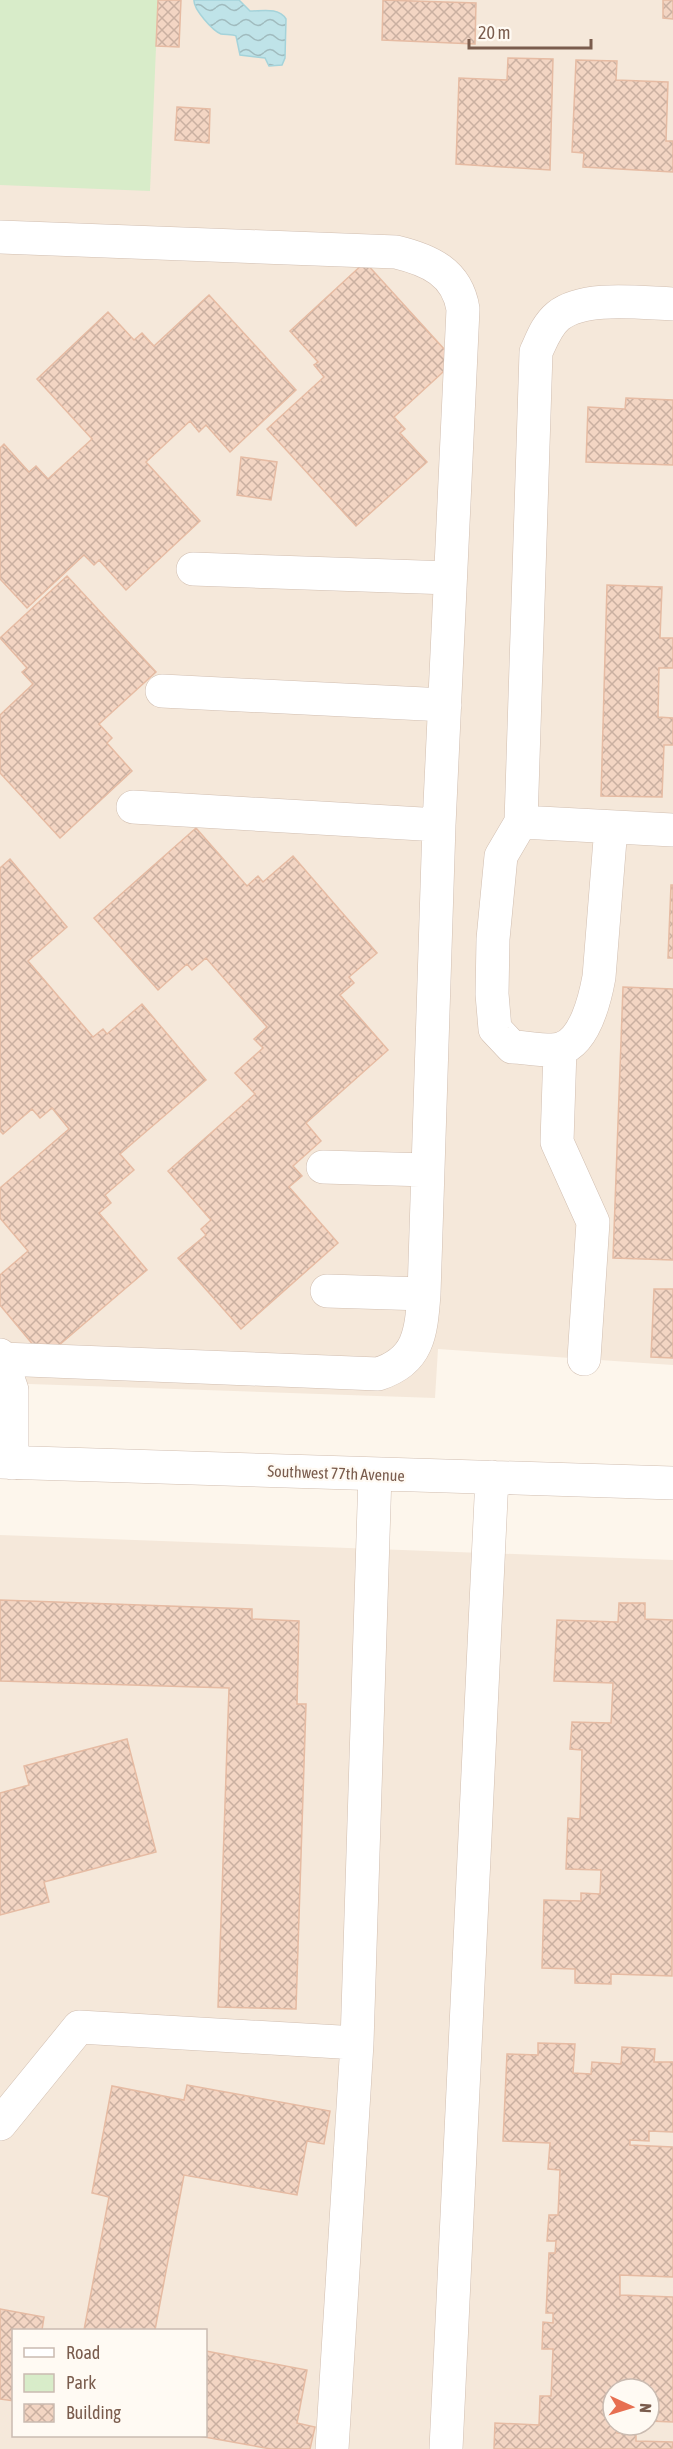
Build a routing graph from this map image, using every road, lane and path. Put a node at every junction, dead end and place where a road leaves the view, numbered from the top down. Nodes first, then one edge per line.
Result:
1 (0, 237) edge
2 (673, 304) edge
3 (193, 569) dead end
4 (450, 578) junction
5 (162, 691) dead end
6 (445, 705) junction
7 (133, 807) dead end
8 (521, 822) junction
9 (439, 825) junction
10 (611, 827) junction
11 (673, 830) edge
12 (560, 1049) junction
13 (323, 1167) dead end
14 (428, 1170) junction
15 (327, 1291) dead end
16 (424, 1294) junction
17 (1, 1357) edge
18 (584, 1359) dead end
19 (6, 1463) edge
20 (375, 1474) junction
21 (492, 1477) junction
22 (673, 1483) edge
23 (357, 2043) junction
24 (0, 2124) edge
25 (332, 2449) edge
26 (446, 2449) edge

1 - 4 street
2 - 8 street
3 - 4 street
4 - 6 street
5 - 6 street
6 - 9 street
7 - 9 street
8 - 10 street
8 - 12 street
9 - 14 street
10 - 11 street
10 - 12 street
12 - 18 street
13 - 14 street
14 - 16 street
15 - 16 street
16 - 17 street
17 - 19 street
19 - 20 street, Southwest 77th Avenue
20 - 21 street, Southwest 77th Avenue
20 - 23 street
21 - 22 street, Southwest 77th Avenue
21 - 26 street
23 - 24 street
23 - 25 street

